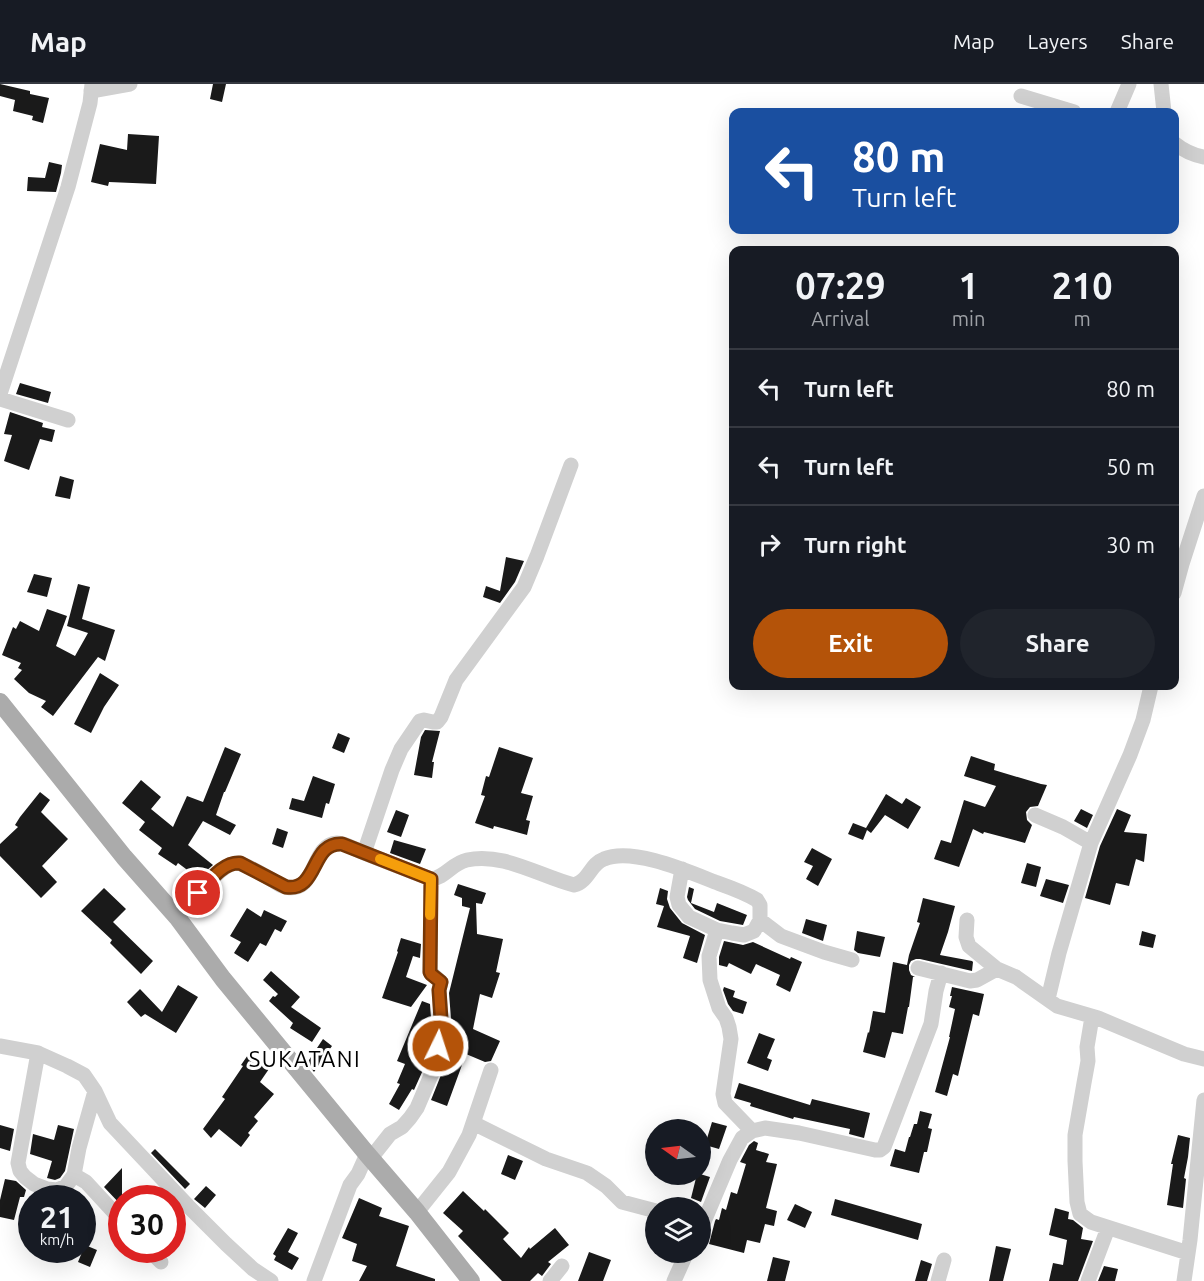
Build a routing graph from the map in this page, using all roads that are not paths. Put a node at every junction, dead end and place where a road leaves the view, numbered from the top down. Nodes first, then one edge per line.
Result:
1 (130, 84) edge
2 (1129, 84) edge
3 (1161, 84) edge
4 (92, 87) edge
5 (1021, 96) dead end
6 (1061, 108) edge
7 (1119, 108) edge
8 (1164, 108) edge
9 (1179, 147) edge
10 (1204, 157) edge
11 (0, 394) edge
12 (0, 399) edge
13 (68, 420) dead end
14 (571, 465) dead end
15 (1204, 496) edge
16 (1179, 576) edge
17 (1150, 690) edge
18 (0, 704) edge
19 (1035, 815) dead end
20 (1091, 843) junction
21 (364, 853) junction
22 (681, 869) junction
23 (431, 879) junction
24 (177, 917) junction
25 (760, 920) junction
26 (968, 920) dead end
27 (717, 930) junction
28 (852, 960) dead end
29 (918, 968) dead end
30 (997, 969) junction
31 (941, 973) junction
32 (1048, 999) junction
33 (1092, 1017) junction
34 (0, 1046) edge
35 (38, 1053) junction
36 (1204, 1059) edge
37 (491, 1071) dead end
38 (95, 1091) junction
39 (1204, 1100) edge
40 (473, 1123) junction
41 (752, 1131) junction
42 (369, 1156) junction
43 (74, 1176) junction
44 (108, 1206) edge
45 (711, 1207) edge
46 (645, 1208) edge
47 (417, 1212) junction
48 (1108, 1228) junction
49 (1188, 1253) junction
50 (944, 1260) dead end
51 (682, 1263) edge
52 (561, 1266) dead end
53 (271, 1281) edge
54 (314, 1281) edge
55 (471, 1281) edge
56 (550, 1281) edge
57 (674, 1281) edge
58 (938, 1281) edge
59 (1088, 1281) edge
60 (1184, 1281) edge

1 - 4 street
2 - 7 street
3 - 8 street
4 - 11 street
5 - 6 street
9 - 10 street
12 - 13 street
14 - 21 street
15 - 16 street
17 - 20 street
18 - 24 main road
19 - 20 street
20 - 32 street
21 - 23 street
21 - 24 street
22 - 23 street
22 - 25 street
22 - 27 street
23 - 42 street
24 - 42 main road
25 - 27 street
25 - 28 street
26 - 30 street
27 - 41 street
29 - 31 street
30 - 31 street
30 - 32 street
31 - 41 street
32 - 33 street
33 - 36 street
33 - 48 street
34 - 35 street
35 - 38 street
35 - 43 street
37 - 40 street
38 - 43 street
38 - 53 street
39 - 49 street
40 - 46 street
40 - 47 street
41 - 45 street
42 - 47 main road
42 - 54 street
43 - 44 street
47 - 55 main road
48 - 49 street
48 - 59 street
49 - 60 street
50 - 58 street
51 - 57 street
52 - 56 street

